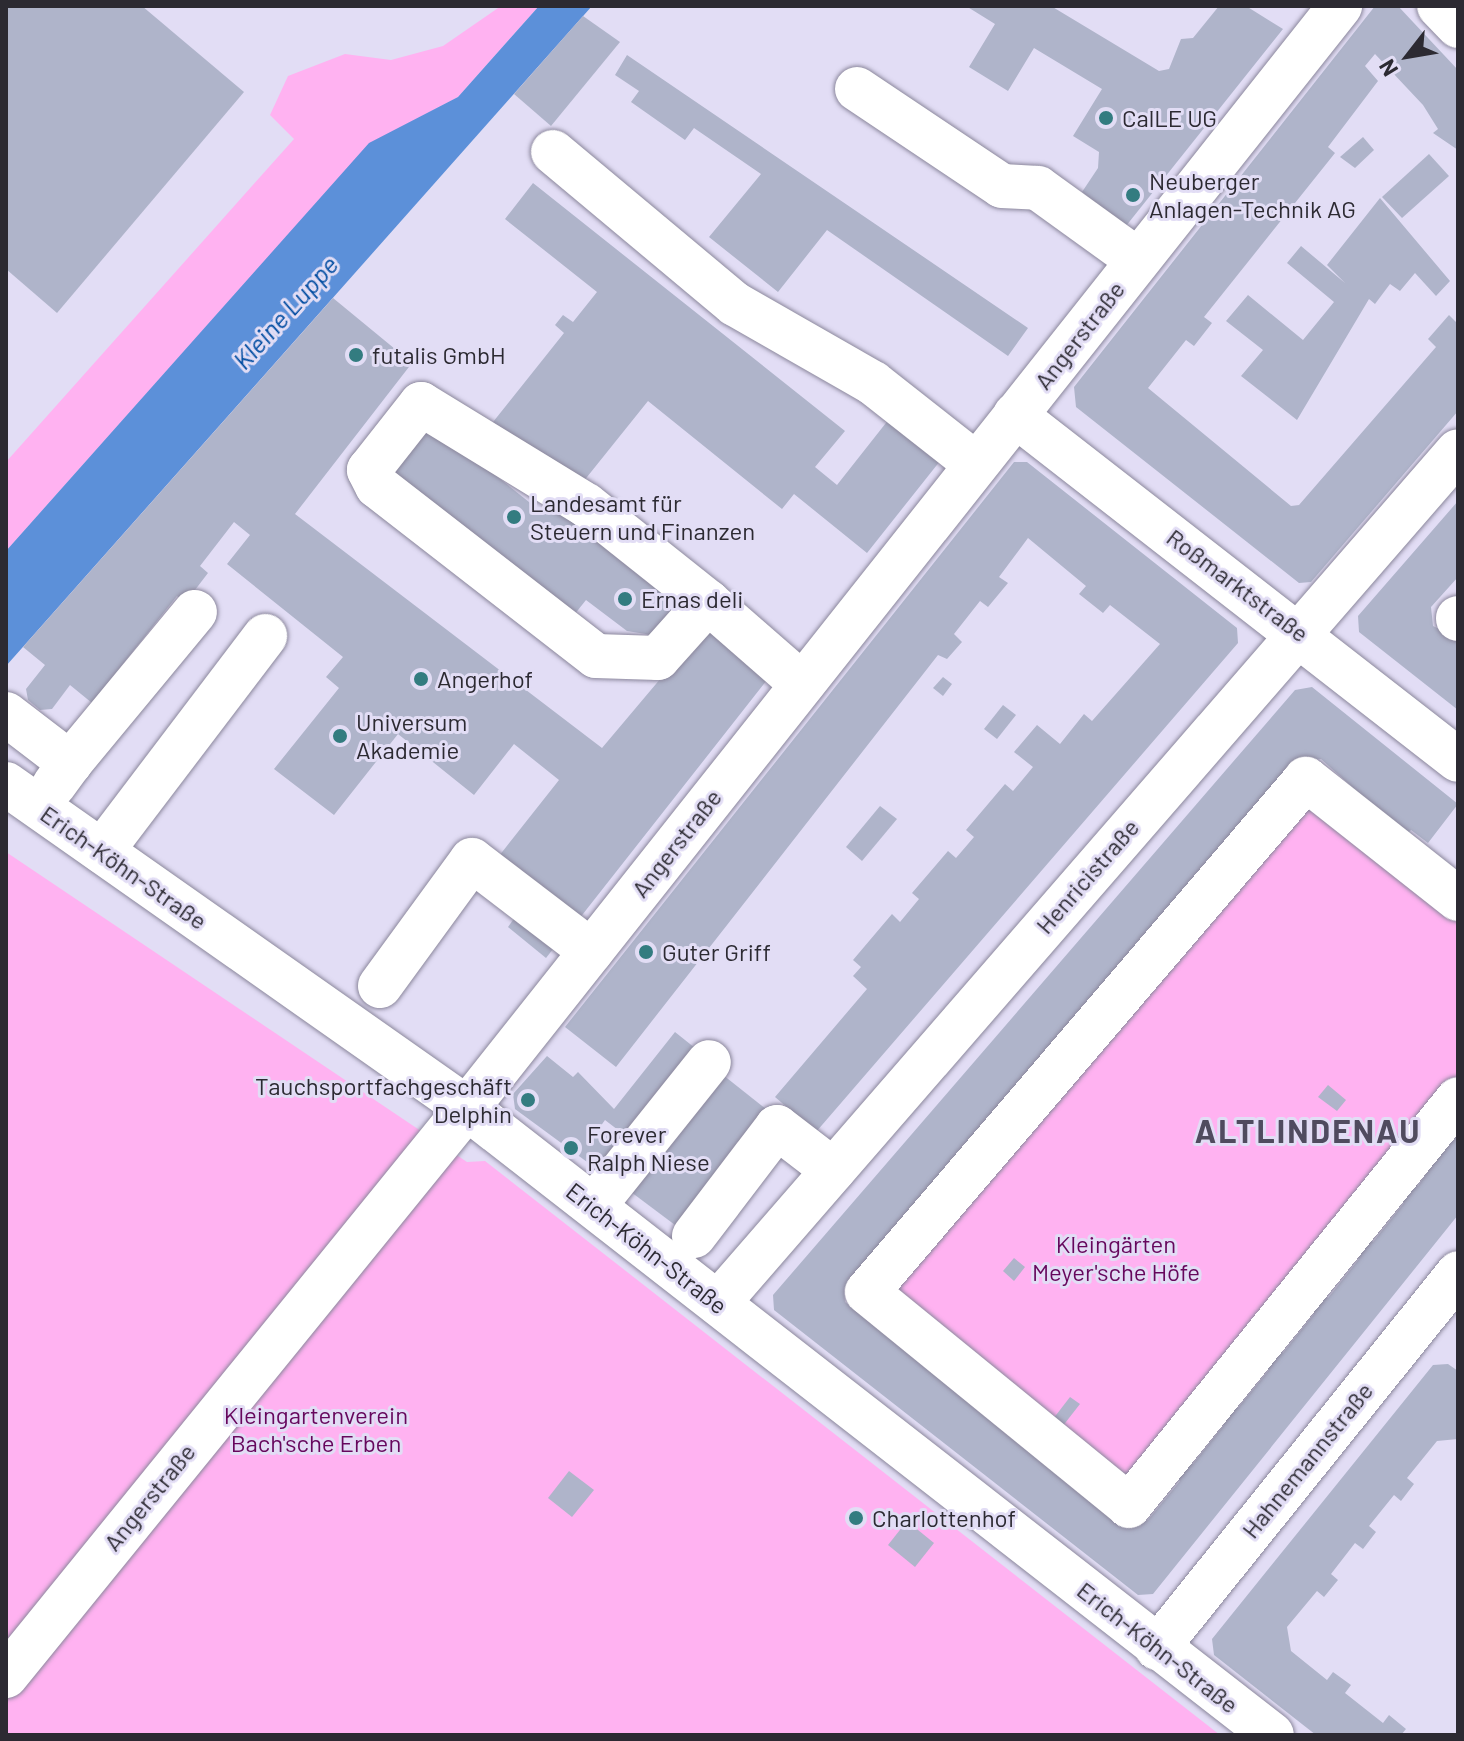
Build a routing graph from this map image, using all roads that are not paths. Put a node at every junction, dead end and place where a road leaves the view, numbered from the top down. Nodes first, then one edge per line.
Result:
1 (1340, 6) edge
2 (1439, 6) edge
3 (1458, 26) edge
4 (857, 89) dead end
5 (553, 152) dead end
6 (1138, 260) junction
7 (1015, 415) junction
8 (1458, 451) edge
9 (976, 464) junction
10 (708, 602) junction
11 (195, 612) dead end
12 (1299, 631) junction
13 (265, 636) dead end
14 (802, 684) junction
15 (6, 714) edge
16 (1458, 760) edge
17 (70, 763) junction
18 (22, 796) edge
19 (102, 851) junction
20 (1452, 881) edge
21 (591, 951) junction
22 (380, 986) dead end
23 (709, 1062) dead end
24 (1458, 1099) edge
25 (467, 1108) junction
26 (833, 1170) junction
27 (594, 1206) junction
28 (694, 1236) dead end
29 (1450, 1300) edge
30 (718, 1303) junction
31 (1157, 1648) junction
32 (6, 1676) edge
33 (1272, 1735) edge

1 - 6 street, Angerstraße
2 - 3 street
4 - 6 street
5 - 9 street
6 - 7 street, Angerstraße
7 - 9 street, Angerstraße
7 - 12 street, Roßmarktstraße
8 - 12 street, Henricistraße
9 - 14 street, Angerstraße
10 - 10 street
10 - 14 street
11 - 17 street
12 - 16 street, Roßmarktstraße
12 - 26 street, Henricistraße
13 - 19 street
14 - 21 street, Angerstraße
15 - 17 street
17 - 18 street
18 - 19 street, Erich-Köhn-Straße
19 - 25 street, Erich-Köhn-Straße
20 - 24 street
21 - 22 street
21 - 25 street, Angerstraße
23 - 27 street
25 - 27 street, Erich-Köhn-Straße
25 - 32 street, Angerstraße
26 - 28 street
26 - 30 street, Henricistraße
27 - 30 street, Erich-Köhn-Straße
29 - 31 street, Hahnemannstraße
30 - 31 street, Erich-Köhn-Straße
31 - 33 street, Erich-Köhn-Straße

